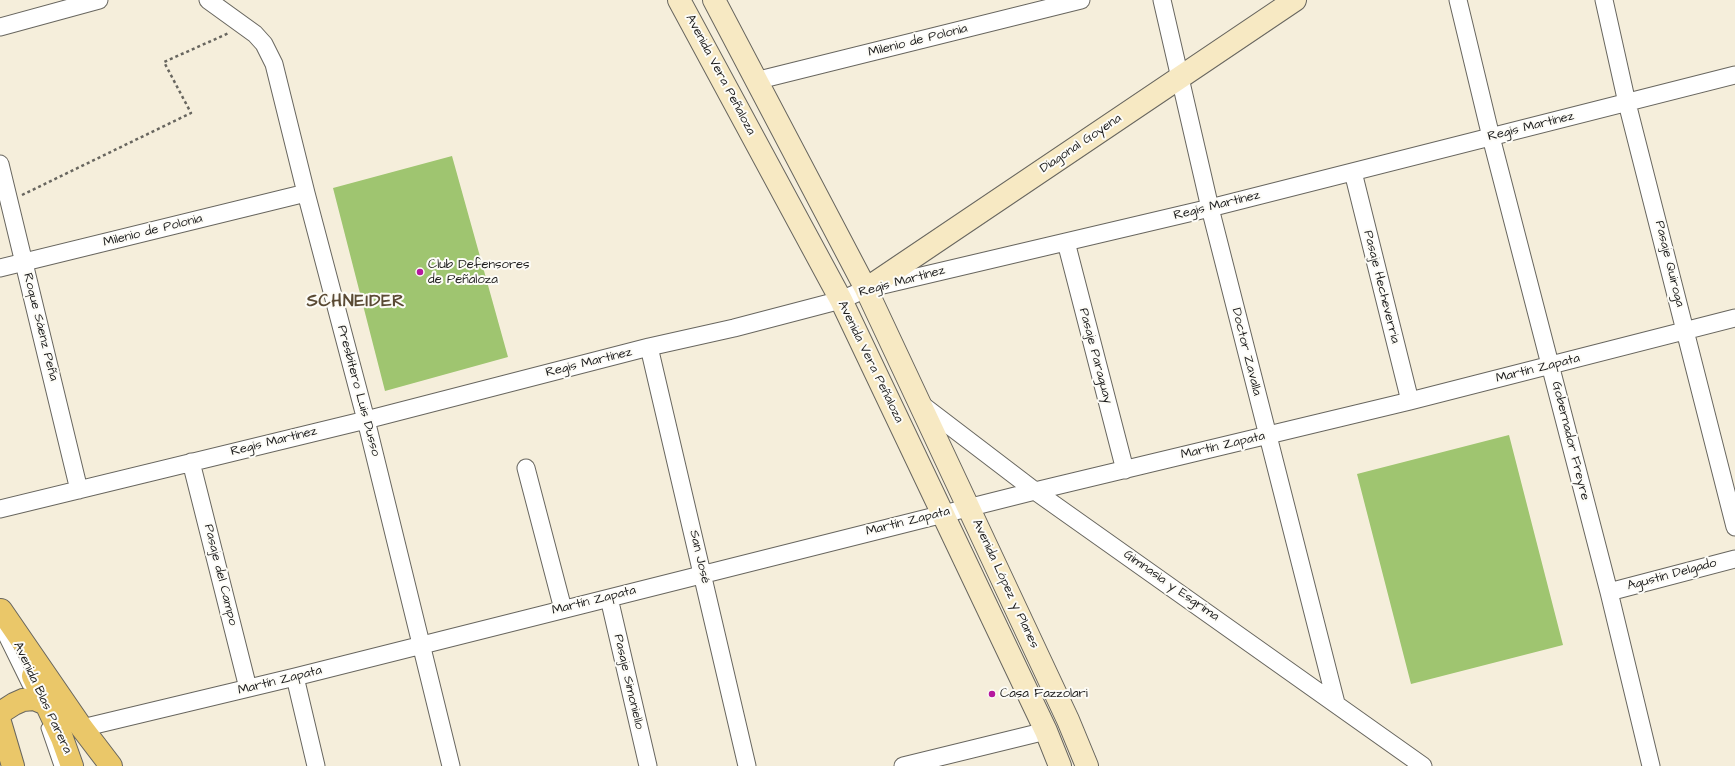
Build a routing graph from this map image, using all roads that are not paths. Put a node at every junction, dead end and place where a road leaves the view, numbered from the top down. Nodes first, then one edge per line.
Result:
1 (99, 0) edge
2 (208, 0) edge
3 (679, 0) edge
4 (714, 0) edge
5 (1081, 0) edge
6 (1162, 0) edge
7 (1295, 0) edge
8 (1458, 0) edge
9 (1604, 0) edge
10 (0, 27) edge
11 (1735, 75) edge
12 (1179, 78) junction
13 (755, 81) junction
14 (1627, 102) junction
15 (1491, 137) junction
16 (0, 164) edge
17 (1353, 172) junction
18 (306, 193) junction
19 (1210, 208) junction
20 (1066, 242) junction
21 (24, 262) junction
22 (0, 268) edge
23 (866, 289) junction
24 (841, 300) junction
25 (1735, 318) edge
26 (1686, 332) junction
27 (649, 348) junction
28 (1551, 365) junction
29 (1410, 402) junction
30 (921, 404) junction
31 (366, 420) junction
32 (1267, 436) junction
33 (191, 462) junction
34 (526, 468) dead end
35 (1125, 470) junction
36 (79, 490) junction
37 (1035, 490) junction
38 (969, 507) junction
39 (0, 508) edge
40 (943, 514) junction
41 (1735, 527) edge
42 (1735, 559) edge
43 (703, 574) junction
44 (1609, 592) junction
45 (608, 598) junction
46 (0, 609) edge
47 (564, 609) junction
48 (0, 630) edge
49 (422, 645) junction
50 (295, 677) junction
51 (248, 688) junction
52 (1336, 703) junction
53 (40, 708) junction
54 (4, 717) edge
55 (82, 728) junction
56 (1046, 731) junction
57 (13, 766) edge
58 (59, 766) edge
59 (72, 766) edge
60 (111, 766) edge
61 (316, 766) edge
62 (451, 766) edge
63 (648, 766) edge
64 (748, 766) edge
65 (903, 766) edge
66 (1060, 766) edge
67 (1087, 766) edge
68 (1423, 766) edge
69 (1651, 766) edge

1 - 10 street
2 - 18 street, Presbítero Luis Dusso
3 - 24 main road, Avenida Vera Peñaloza
4 - 13 main road, Avenida Vera Peñaloza
5 - 13 street, Milenio de Polonia
6 - 12 street, Doctor Zavalla
7 - 12 main road, Diagonal Goyena
8 - 15 street, Gobernador Freyre
9 - 14 street, Pasaje Quiroga
11 - 14 street, Regis Martínez
12 - 19 street, Doctor Zavalla
12 - 23 main road, Diagonal Goyena
13 - 23 main road, Avenida Vera Peñaloza
14 - 15 street, Regis Martínez
14 - 26 street, Pasaje Quiroga
15 - 17 street, Regis Martínez
15 - 28 street, Gobernador Freyre
16 - 21 street, Roque Sáenz Peña
17 - 19 street, Regis Martínez
17 - 29 street, Pasaje Hecheverria
18 - 21 street, Milenio de Polonia
18 - 31 street, Presbítero Luis Dusso
19 - 20 street, Regis Martínez
19 - 32 street, Doctor Zavalla
20 - 23 street, Regis Martínez
20 - 35 street, Pasaje Paraguay
21 - 22 street, Milenio de Polonia
21 - 36 street, Roque Sáenz Peña
23 - 24 street, Regis Martínez
23 - 30 main road, Avenida Vera Peñaloza
24 - 27 street, Regis Martínez
24 - 40 main road, Avenida Vera Peñaloza
25 - 26 street, Martín Zapata
26 - 28 street, Martín Zapata
26 - 41 street, Pasaje Quiroga
27 - 31 street, Regis Martínez
27 - 43 street, San José
28 - 29 street, Martín Zapata
28 - 44 street, Gobernador Freyre
29 - 32 street, Martín Zapata
30 - 37 street, Gimnasia y Esgrima
30 - 38 main road, Avenida López y Planes
31 - 33 street, Regis Martínez
31 - 49 street, Presbítero Luis Dusso
32 - 35 street, Martín Zapata
32 - 52 street, Doctor Zavalla
33 - 36 street, Regis Martínez
33 - 51 street, Pasaje del Campo
34 - 47 street
35 - 37 street, Martín Zapata
36 - 39 street, Regis Martínez
37 - 38 street, Martín Zapata
37 - 52 street, Gimnasia y Esgrima
38 - 40 street, Martín Zapata
38 - 67 main road, Avenida López y Planes
40 - 43 street, Martín Zapata
40 - 56 main road, Avenida Vera Peñaloza
42 - 44 street, Agustín Delgado
43 - 45 street, Martín Zapata
43 - 64 street, San José
44 - 69 street, Gobernador Freyre
45 - 47 street, Martín Zapata
45 - 63 street, Pasaje Simoniello
46 - 53 main road, Avenida Blas Parera
46 - 55 main road
47 - 49 street, Martín Zapata
48 - 53 lane
49 - 50 street, Martín Zapata
49 - 62 street, Presbítero Luis Dusso
50 - 51 street, Martín Zapata
50 - 61 street
51 - 55 street, Martín Zapata
52 - 68 street, Gimnasia y Esgrima
53 - 54 main road
53 - 55 main road
53 - 58 lane
53 - 59 main road, Avenida Blas Parera
54 - 57 main road
55 - 60 main road
56 - 65 street
56 - 66 main road

